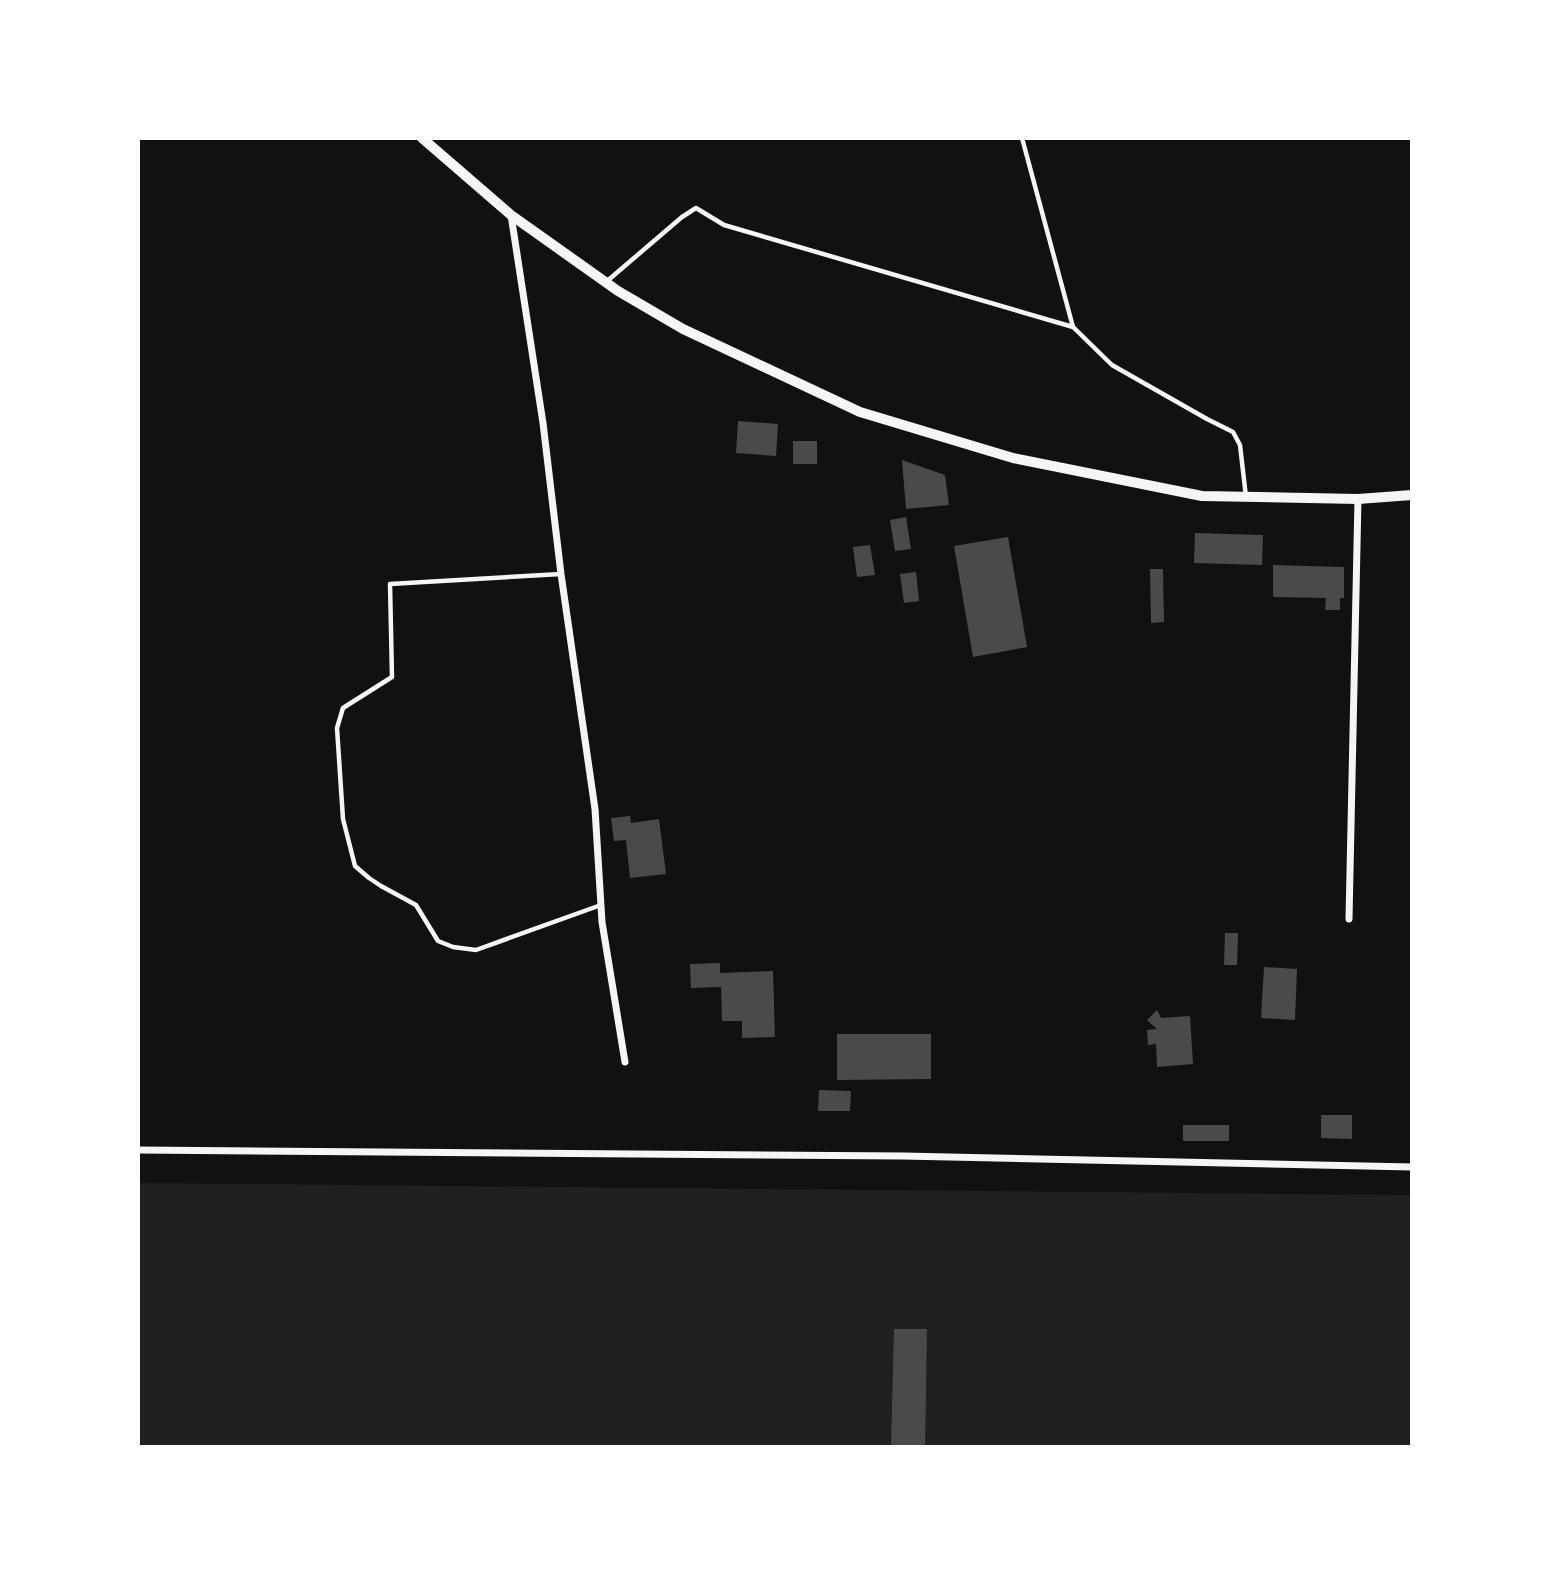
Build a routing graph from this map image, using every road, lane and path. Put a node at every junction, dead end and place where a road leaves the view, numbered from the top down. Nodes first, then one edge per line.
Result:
1 (422, 138) edge
2 (1023, 138) edge
3 (511, 215) junction
4 (606, 282) junction
5 (1073, 327) junction
6 (1412, 495) edge
7 (1246, 498) junction
8 (1358, 499) junction
9 (561, 574) junction
10 (601, 905) junction
11 (1349, 919) dead end
12 (625, 1062) dead end
13 (138, 1150) edge
14 (1412, 1167) edge

1 - 3 street
2 - 5 lane
3 - 4 street
3 - 9 street
4 - 5 lane
4 - 7 street
5 - 7 lane
6 - 8 street
7 - 8 street
8 - 11 street
9 - 10 street
9 - 10 lane
10 - 12 street
13 - 14 street

